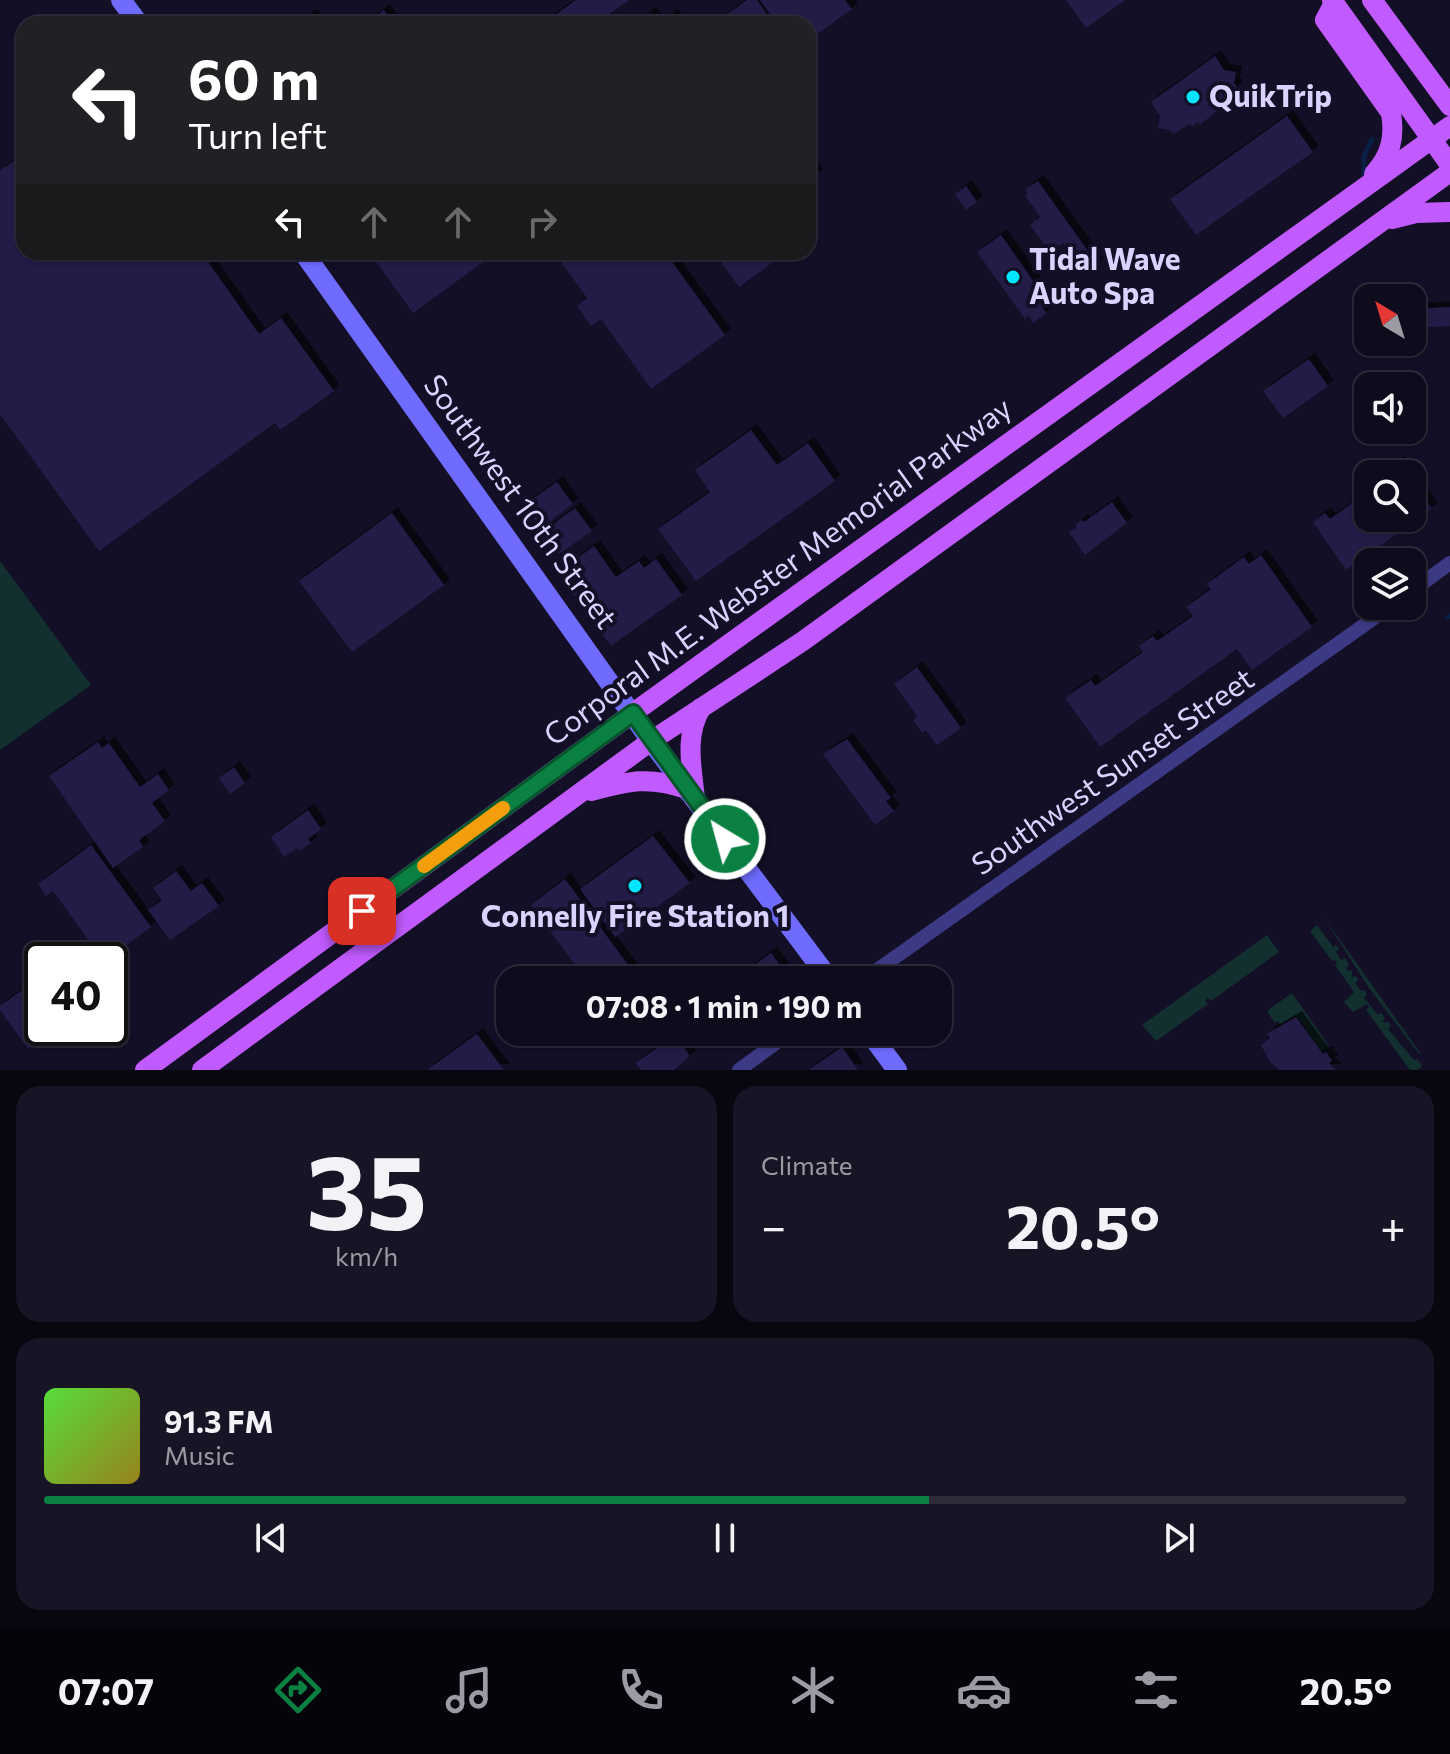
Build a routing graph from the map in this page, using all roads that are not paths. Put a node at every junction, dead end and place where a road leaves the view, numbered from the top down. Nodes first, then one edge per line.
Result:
1 (1372, 0) edge
2 (1333, 2) edge
3 (1419, 63) junction
4 (1450, 80) edge
5 (1450, 106) edge
6 (1450, 126) edge
7 (1431, 140) junction
8 (1450, 165) edge
9 (1450, 172) edge
10 (1355, 194) junction
11 (1450, 212) edge
12 (1384, 220) junction
13 (309, 260) edge
14 (1450, 563) edge
15 (1426, 581) edge
16 (1371, 620) edge
17 (701, 708) junction
18 (633, 713) junction
19 (651, 741) junction
20 (579, 794) junction
21 (691, 794) junction
22 (459, 840) junction
23 (483, 864) junction
24 (820, 966) edge
25 (883, 966) edge
26 (772, 1046) edge
27 (879, 1046) edge
28 (145, 1070) edge
29 (202, 1070) edge
30 (739, 1070) edge
31 (897, 1070) edge

1 - 3 main road
2 - 7 main road
2 - 10 main road
3 - 4 main road
3 - 5 main road
6 - 7 main road, Corporal M.E. Webster Memorial Parkway
7 - 8 main road
7 - 10 main road, Corporal M.E. Webster Memorial Parkway
9 - 12 main road, Corporal M.E. Webster Memorial Parkway
10 - 18 main road, Corporal M.E. Webster Memorial Parkway
11 - 12 main road
12 - 17 main road, Corporal M.E. Webster Memorial Parkway
13 - 18 street, Southwest 10th Street
14 - 15 street
16 - 25 street, Southwest Sunset Street
17 - 19 main road, Corporal M.E. Webster Memorial Parkway
17 - 21 main road
18 - 19 street, Southwest 10th Street
18 - 22 main road, Corporal M.E. Webster Memorial Parkway
19 - 20 main road, Corporal M.E. Webster Memorial Parkway
19 - 21 street, Southwest 10th Street
20 - 21 main road
20 - 23 main road, Corporal M.E. Webster Memorial Parkway
21 - 24 street, Southwest 10th Street
22 - 23 main road
22 - 28 main road, Corporal M.E. Webster Memorial Parkway
23 - 29 main road, Corporal M.E. Webster Memorial Parkway
26 - 30 street
27 - 31 street

